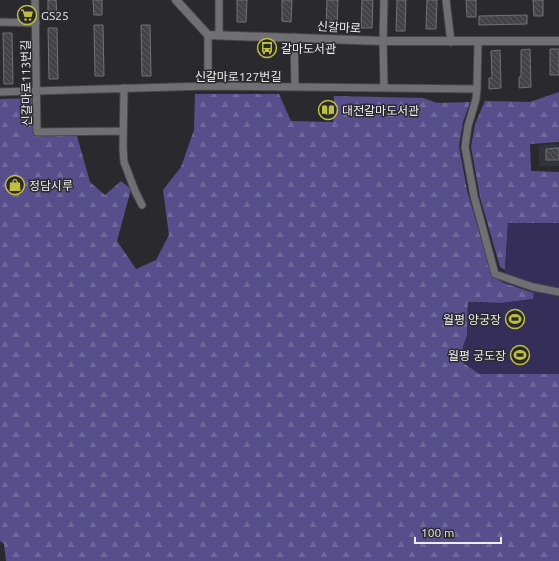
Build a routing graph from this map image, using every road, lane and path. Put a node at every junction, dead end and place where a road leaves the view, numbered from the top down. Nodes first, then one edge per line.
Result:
1 (35, 0) edge
2 (176, 0) edge
3 (219, 0) edge
4 (384, 0) edge
5 (446, 0) edge
6 (0, 22) edge
7 (36, 23) junction
8 (208, 35) junction
9 (218, 35) junction
10 (294, 37) junction
11 (383, 41) junction
12 (478, 41) junction
13 (559, 41) edge
14 (451, 42) junction
15 (208, 86) junction
16 (295, 87) junction
17 (384, 87) junction
18 (124, 88) junction
19 (477, 89) junction
20 (0, 92) edge
21 (37, 92) junction
22 (123, 131) junction
23 (142, 205) dead end
24 (559, 292) edge

1 - 7 street, 신갈마로113번길
2 - 8 street
3 - 9 street
4 - 11 street
5 - 14 street
6 - 7 street
7 - 21 street, 신갈마로113번길
8 - 9 street, 신갈마로
8 - 15 street
9 - 10 street, 신갈마로
10 - 11 street, 신갈마로
10 - 16 street
11 - 14 street, 신갈마로
11 - 17 street
12 - 13 street, 신갈마로
12 - 14 street, 신갈마로
12 - 19 street
15 - 16 street, 신갈마로127번길
15 - 18 street, 신갈마로127번길
16 - 17 street, 신갈마로127번길
17 - 19 street, 신갈마로127번길
18 - 21 street, 신갈마로127번길
18 - 22 street
19 - 24 street
20 - 21 street, 신갈마로127번길
21 - 22 street, 신갈마로113번길
22 - 23 street

